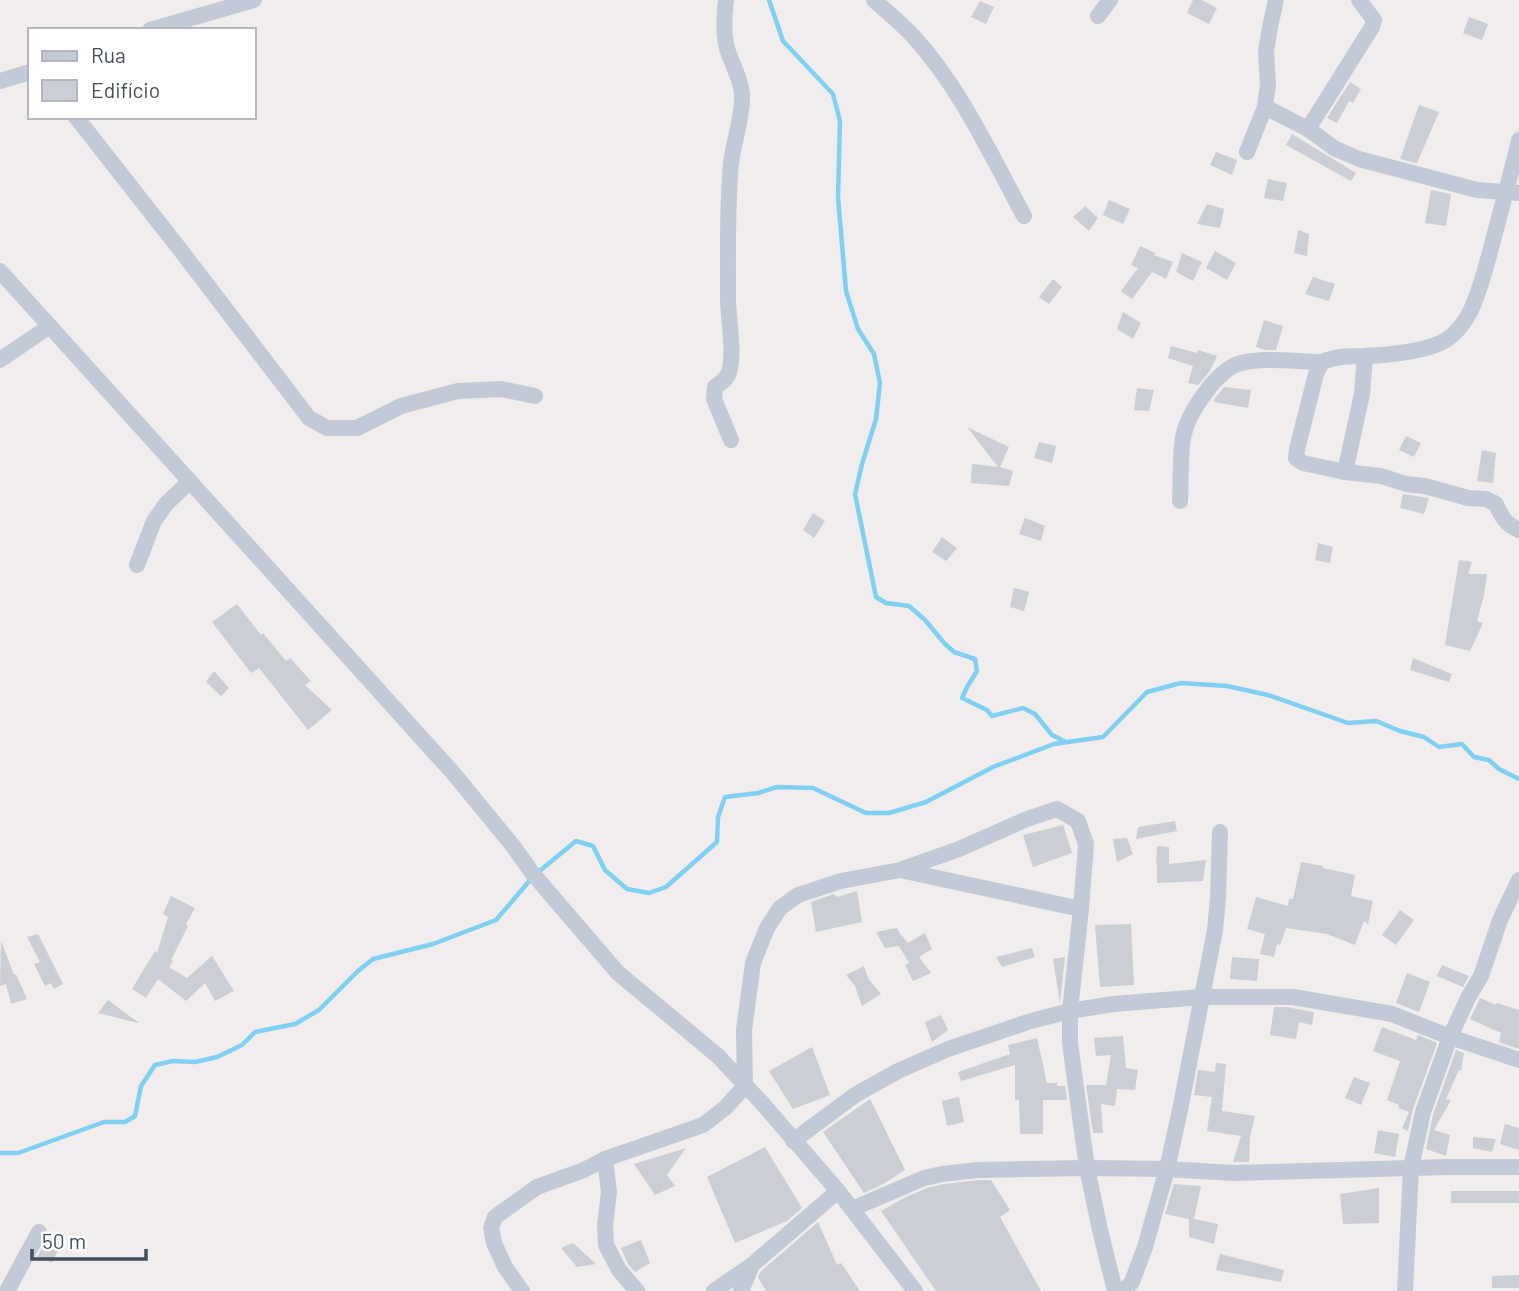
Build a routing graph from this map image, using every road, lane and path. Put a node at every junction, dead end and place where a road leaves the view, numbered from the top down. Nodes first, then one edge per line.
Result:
1 (253, 0) edge
2 (726, 0) edge
3 (874, 0) edge
4 (1110, 0) edge
5 (1276, 0) edge
6 (1359, 0) edge
7 (1098, 16) dead end
8 (157, 28) edge
9 (28, 73) edge
10 (0, 81) edge
11 (1265, 107) junction
12 (78, 119) edge
13 (1308, 129) junction
14 (1519, 140) edge
15 (1247, 152) dead end
16 (1512, 193) edge
17 (1024, 216) dead end
18 (0, 271) edge
19 (50, 326) junction
20 (1365, 356) junction
21 (0, 360) edge
22 (1322, 362) junction
23 (535, 396) dead end
24 (731, 440) dead end
25 (1345, 472) junction
26 (190, 481) junction
27 (1180, 501) dead end
28 (1519, 530) edge
29 (137, 565) dead end
30 (1220, 832) dead end
31 (900, 870) junction
32 (1519, 880) edge
33 (1081, 909) junction
34 (1202, 997) junction
35 (1070, 1011) junction
36 (1450, 1037) junction
37 (1519, 1060) edge
38 (745, 1086) junction
39 (793, 1141) junction
40 (605, 1159) junction
41 (1519, 1167) edge
42 (1087, 1168) junction
43 (1411, 1168) junction
44 (1167, 1169) junction
45 (838, 1191) junction
46 (852, 1209) junction
47 (40, 1232) dead end
48 (752, 1265) junction
49 (7, 1291) edge
50 (522, 1291) edge
51 (637, 1291) edge
52 (714, 1291) edge
53 (741, 1291) edge
54 (915, 1291) edge
55 (1115, 1291) edge
56 (1124, 1291) edge
57 (1405, 1291) edge

1 - 8 street
2 - 24 street
3 - 17 street
4 - 7 street
5 - 11 street
6 - 13 street
9 - 10 street
11 - 13 street
11 - 15 street
12 - 23 street
13 - 16 street
14 - 16 street
16 - 20 street
18 - 19 street
19 - 21 street
19 - 26 street
20 - 22 street
20 - 25 street
22 - 25 street
22 - 27 street
25 - 28 street
26 - 29 street
26 - 38 street
30 - 34 street
31 - 33 street
31 - 33 street
31 - 38 street
32 - 36 street
33 - 35 street
34 - 35 street
34 - 36 street
34 - 44 street
35 - 39 street
35 - 42 street
36 - 37 street
36 - 43 street
38 - 39 street
38 - 40 street
39 - 45 street
40 - 50 street
40 - 51 street
41 - 43 street
42 - 44 street
42 - 46 street
42 - 55 street
43 - 44 street
43 - 57 street
44 - 56 street
45 - 46 street
45 - 48 street
46 - 54 street
47 - 49 street
48 - 52 street
48 - 53 street

